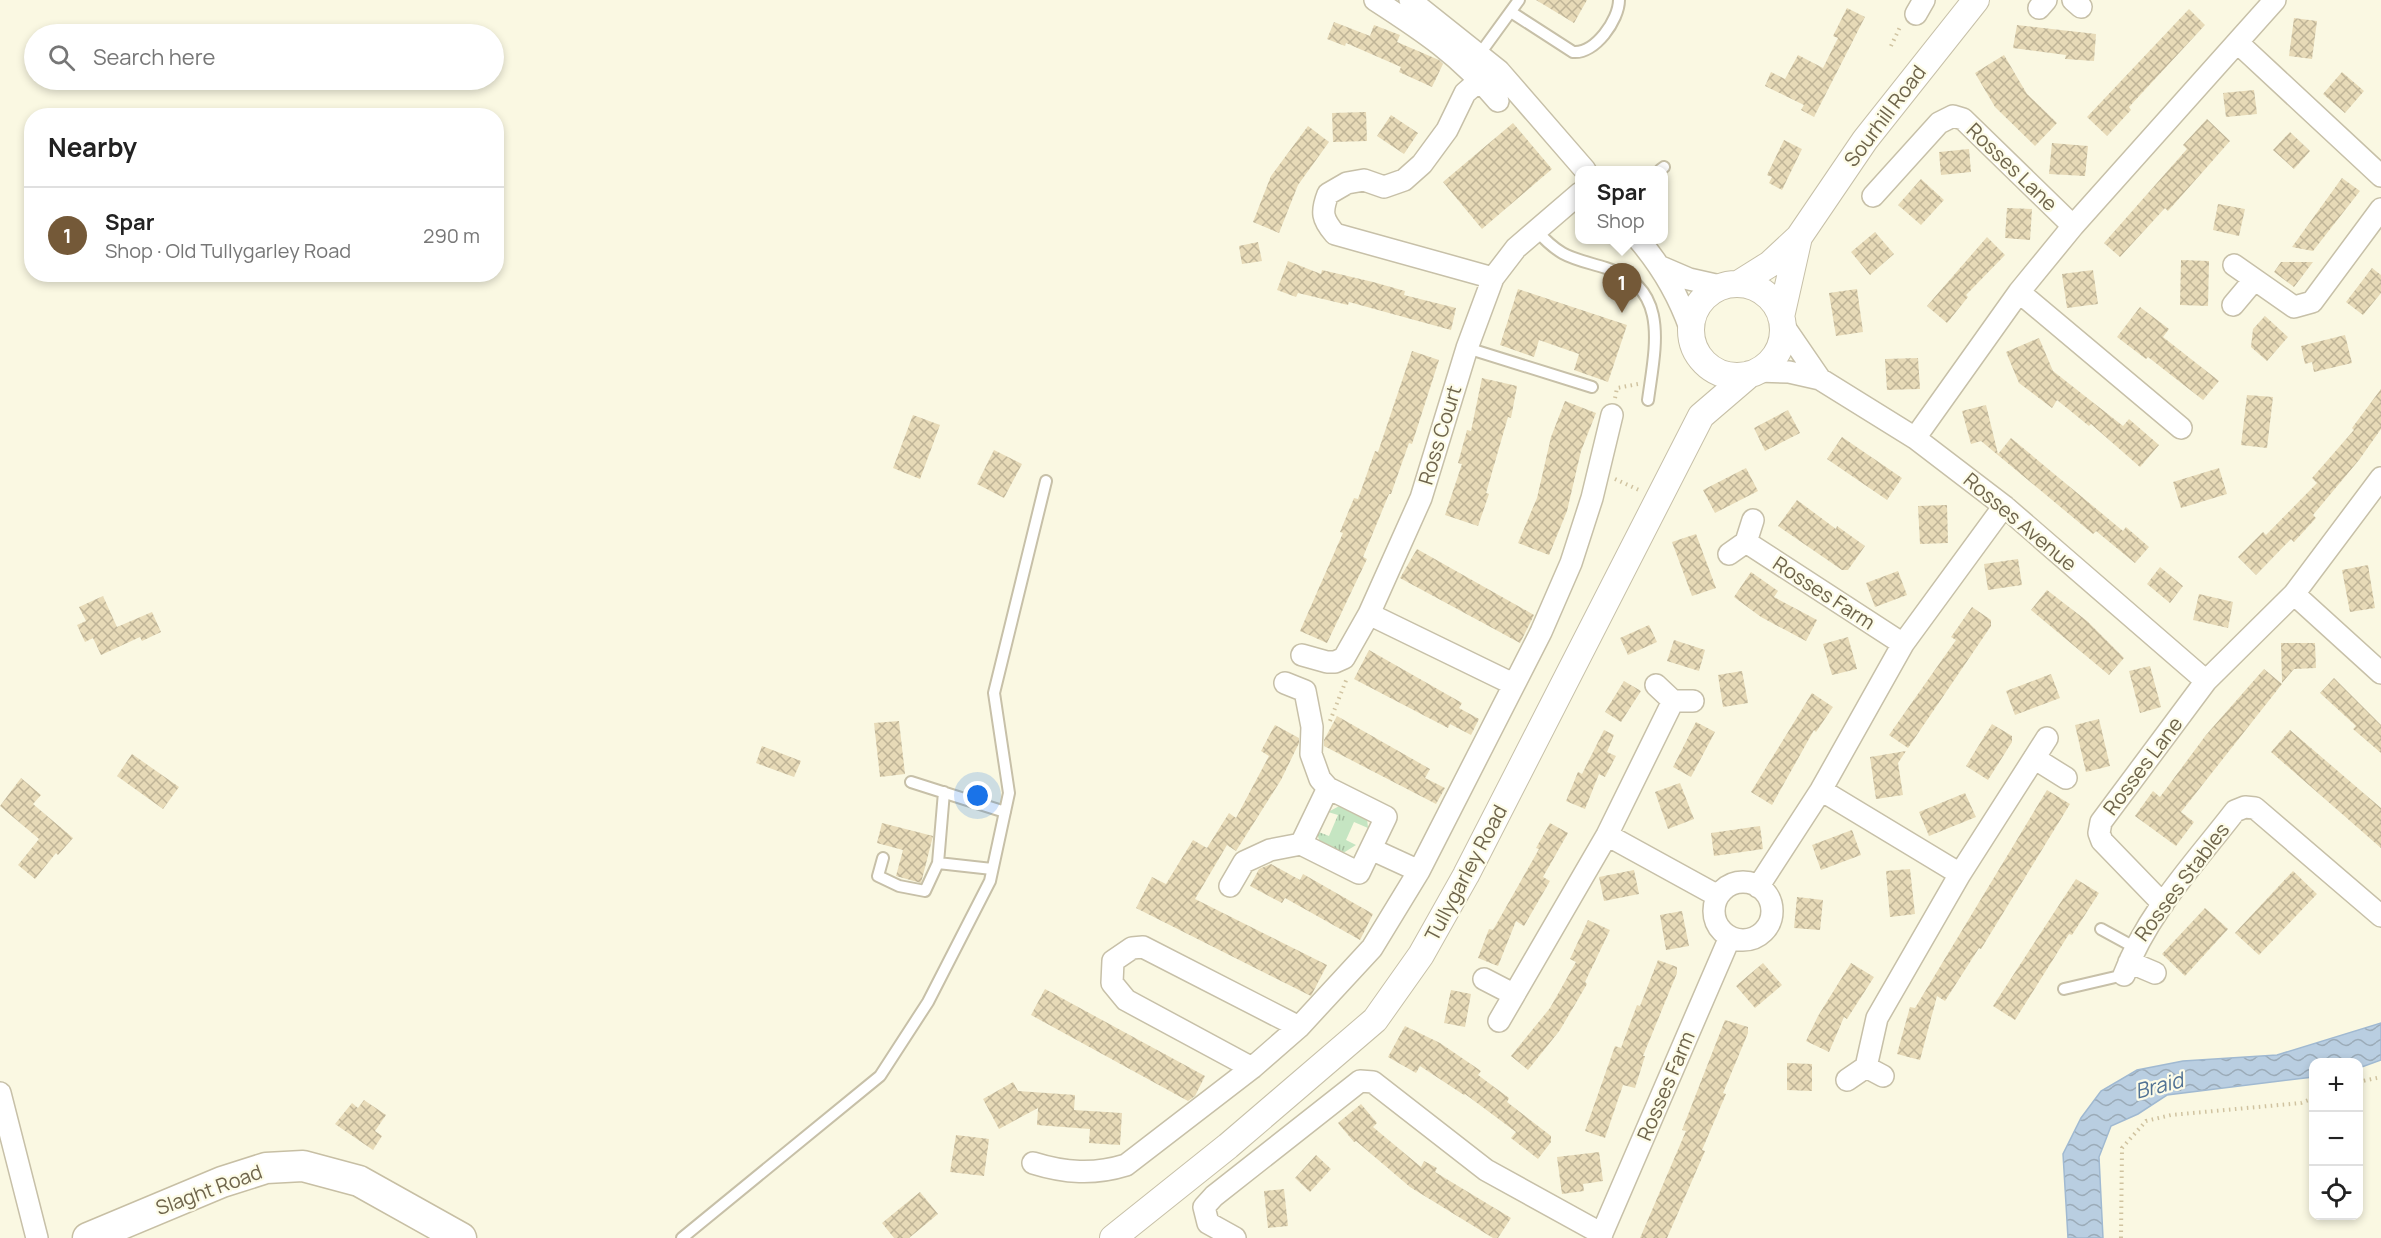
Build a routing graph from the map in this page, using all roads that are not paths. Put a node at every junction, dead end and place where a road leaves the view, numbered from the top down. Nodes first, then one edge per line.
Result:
1 (1375, 0) edge
2 (1410, 0) edge
3 (1519, 0) edge
4 (1618, 0) edge
5 (1976, 0) edge
6 (2275, 0) edge
7 (1511, 12) junction
8 (2238, 43) junction
9 (1479, 55) junction
10 (1480, 80) junction
11 (1498, 101) dead end
12 (1581, 166) edge
13 (2381, 176) edge
14 (1873, 196) dead end
15 (1575, 197) edge
16 (2381, 209) edge
17 (2073, 226) junction
18 (1535, 229) junction
19 (1799, 237) junction
20 (1643, 244) edge
21 (2234, 265) dead end
22 (1661, 267) junction
23 (1493, 278) junction
24 (2254, 280) junction
25 (1729, 285) junction
26 (2019, 291) junction
27 (2233, 305) dead end
28 (1782, 321) junction
29 (1690, 328) junction
30 (1467, 348) junction
31 (1701, 359) junction
32 (1754, 373) junction
33 (1820, 379) junction
34 (1592, 387) dead end
35 (1648, 400) dead end
36 (1612, 415) road end
37 (1701, 416) junction
38 (2181, 428) dead end
39 (1915, 438) junction
40 (2381, 478) edge
41 (1046, 481) dead end
42 (2004, 506) junction
43 (1753, 520) dead end
44 (2294, 594) junction
45 (1369, 614) junction
46 (1903, 644) junction
47 (1302, 655) dead end
48 (2381, 673) edge
49 (2206, 681) junction
50 (1285, 683) dead end
51 (1514, 684) junction
52 (1656, 685) dead end
53 (2047, 738) dead end
54 (2034, 758) junction
55 (2066, 778) dead end
56 (911, 782) dead end
57 (1328, 788) junction
58 (1821, 790) junction
59 (944, 792) junction
60 (1005, 812) junction
61 (1607, 835) junction
62 (1301, 844) junction
63 (1371, 849) junction
64 (883, 858) dead end
65 (938, 863) junction
66 (992, 869) junction
67 (1419, 871) junction
68 (1960, 874) junction
69 (1230, 886) dead end
70 (1758, 886) junction
71 (1718, 896) junction
72 (2163, 904) junction
73 (2381, 916) edge
74 (2101, 929) dead end
75 (1730, 937) junction
76 (2129, 961) junction
77 (2155, 973) dead end
78 (1484, 979) dead end
79 (2064, 988) dead end
80 (1513, 994) junction
81 (1499, 1021) dead end
82 (1299, 1027) junction
83 (1252, 1068) junction
84 (1847, 1080) dead end
85 (0, 1093) edge
86 (1033, 1163) dead end
87 (1601, 1236) edge
88 (37, 1238) edge
89 (88, 1238) edge
90 (461, 1238) edge
91 (682, 1238) edge
92 (1113, 1238) edge
93 (1235, 1238) edge

1 - 10 street
2 - 9 street
3 - 7 lane
4 - 7 lane
5 - 19 street, Sourhill Road
6 - 8 street, Rosses Lane
7 - 9 lane
8 - 13 street
8 - 17 street, Rosses Lane
9 - 12 street
10 - 11 street
10 - 23 street
14 - 17 street, Rosses Lane
15 - 18 street, Ross Court
16 - 24 street
17 - 26 street, Rosses Lane
18 - 23 street, Ross Court
18 - 35 lane
19 - 25 street, Sourhill Road
19 - 28 street, Sourhill Road
20 - 22 street
21 - 24 street
22 - 25 street
22 - 29 street
23 - 30 street, Ross Court
24 - 27 street
25 - 28 street
25 - 29 street
26 - 38 street
26 - 39 street, Rosses Lane
28 - 32 street
28 - 33 street, Rosses Avenue
29 - 31 street
30 - 34 lane
30 - 45 street, Ross Court
31 - 32 street
31 - 37 street, Tullygarley Road
32 - 33 street, Rosses Avenue
32 - 37 street, Tullygarley Road
33 - 39 street, Rosses Avenue
36 - 51 street
37 - 92 street, Tullygarley Road
39 - 42 street, Rosses Avenue
40 - 44 street
41 - 60 lane
42 - 46 street
42 - 49 street, Rosses Avenue
43 - 46 street, Rosses Farm
44 - 48 street
44 - 49 street
45 - 47 street, Ross Court
45 - 51 street
46 - 58 street
49 - 72 street, Rosses Lane
50 - 57 street
51 - 67 street
52 - 61 street
53 - 54 street
54 - 55 street
54 - 68 street
56 - 59 lane
57 - 62 street
57 - 63 street
58 - 68 street
58 - 70 street
59 - 60 lane
59 - 65 lane
60 - 66 lane
61 - 71 street
61 - 80 street
62 - 63 street
62 - 69 street
63 - 67 street
64 - 65 lane
65 - 66 lane
66 - 91 lane
67 - 82 street
68 - 84 street
70 - 71 street
70 - 75 street
71 - 75 street
72 - 73 street, Rosses Stables
72 - 76 street, Rosses Stables
74 - 76 lane
75 - 87 street, Rosses Farm
76 - 77 street, Rosses Stables
76 - 79 lane
78 - 80 street
80 - 81 street
82 - 83 street
82 - 83 street
83 - 86 street
85 - 88 street
87 - 93 street, Rosses Farm
89 - 90 main road, Slaght Road

